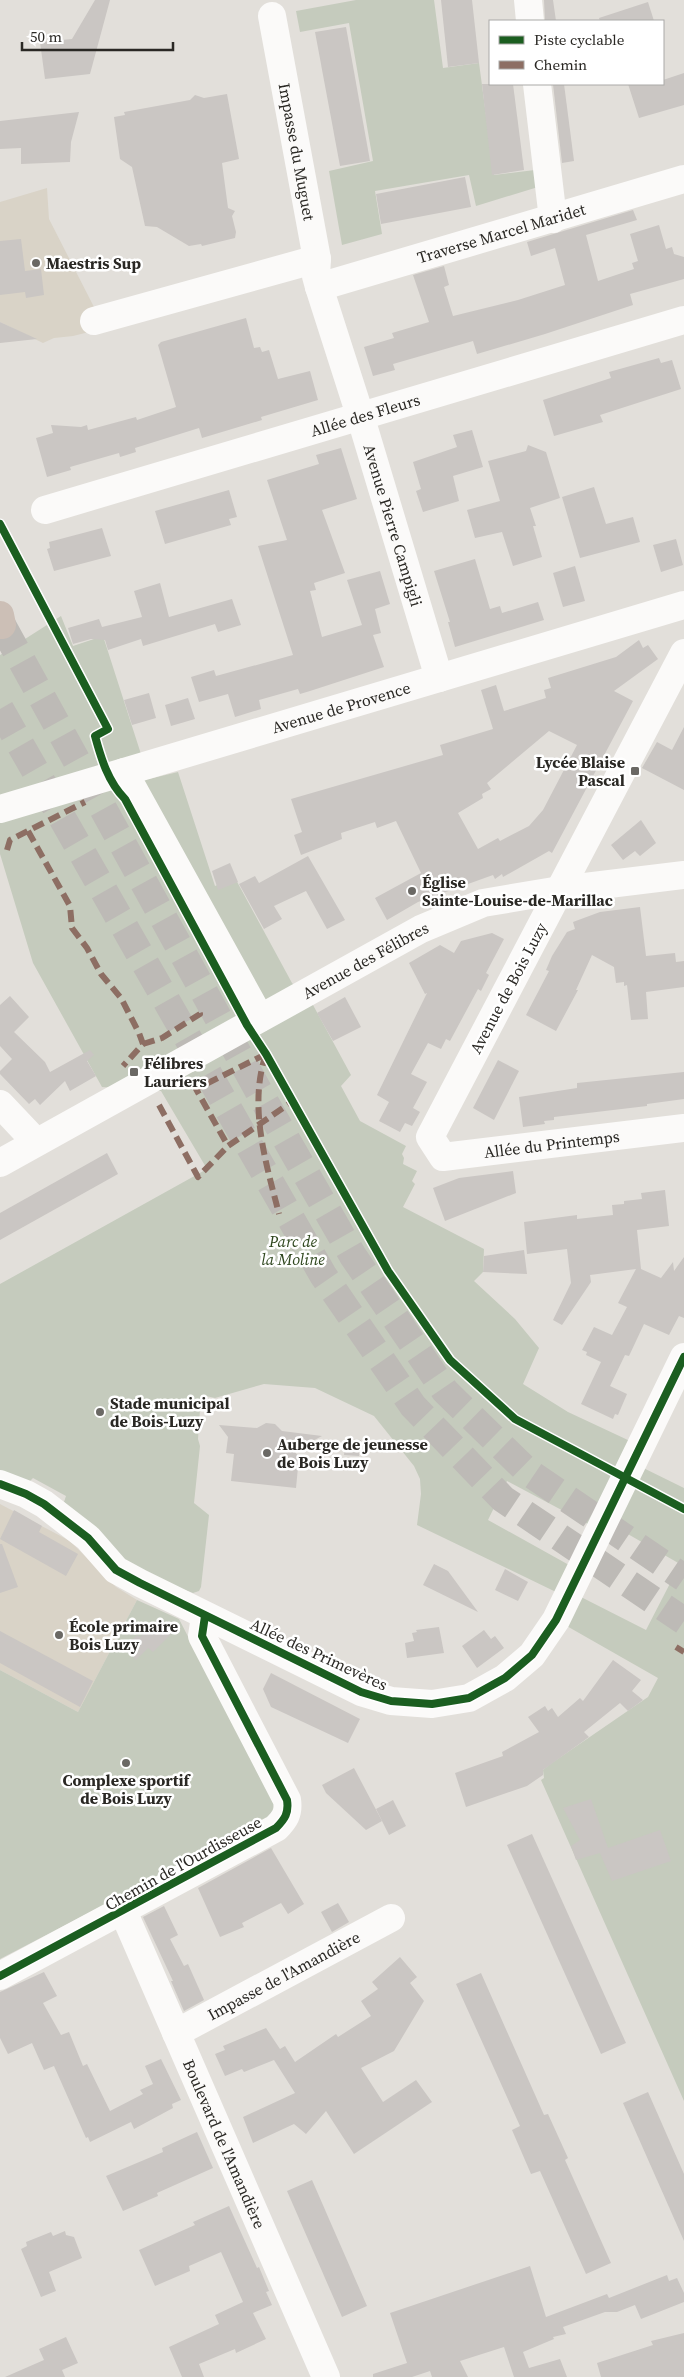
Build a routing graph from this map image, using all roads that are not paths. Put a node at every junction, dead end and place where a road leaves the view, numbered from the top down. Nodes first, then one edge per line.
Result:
1 (528, 0) edge
2 (272, 16) dead end
3 (530, 20) edge
4 (537, 85) edge
5 (684, 179) edge
6 (553, 219) junction
7 (318, 259) junction
8 (318, 287) junction
9 (684, 320) edge
10 (94, 321) dead end
11 (360, 415) junction
12 (45, 510) dead end
13 (684, 605) edge
14 (684, 653) edge
15 (439, 678) junction
16 (124, 772) junction
17 (0, 809) edge
18 (684, 875) edge
19 (560, 890) junction
20 (260, 1018) junction
21 (0, 1104) edge
22 (684, 1128) edge
23 (430, 1137) joint
24 (36, 1142) junction
25 (0, 1162) edge
26 (684, 1357) edge
27 (0, 1484) edge
28 (205, 1616) junction
29 (123, 1911) junction
30 (391, 1918) dead end
31 (0, 1976) edge
32 (176, 2033) junction
33 (326, 2377) edge

1 - 3 street
2 - 7 street, Impasse du Muguet
4 - 6 street
5 - 6 street, Traverse Marcel Maridet
6 - 8 street, Traverse Marcel Maridet
7 - 8 street, Impasse du Muguet
7 - 10 street
8 - 11 street, Avenue Pierre Campigli
9 - 11 street, Allée des Fleurs
11 - 12 street, Allée des Fleurs
11 - 15 street, Avenue Pierre Campigli
13 - 15 street, Avenue de Provence
14 - 19 street, Avenue de Bois Luzy
15 - 16 street, Avenue de Provence
16 - 17 street, Avenue de Provence
16 - 20 street
18 - 19 street, Avenue des Félibres
19 - 20 street, Avenue des Félibres
19 - 23 street, Avenue de Bois Luzy
20 - 24 street, Avenue des Félibres
21 - 24 street
22 - 23 street, Allée du Printemps
24 - 25 street, Avenue des Félibres
26 - 28 street, Allée des Primevères
27 - 28 street, Allée des Primevères
28 - 29 street, Chemin de l'Ourdisseuse
29 - 31 street, Chemin de l'Ourdisseuse
29 - 32 street, Boulevard de l'Amandière
30 - 32 street, Impasse de l'Amandière
32 - 33 street, Boulevard de l'Amandière

